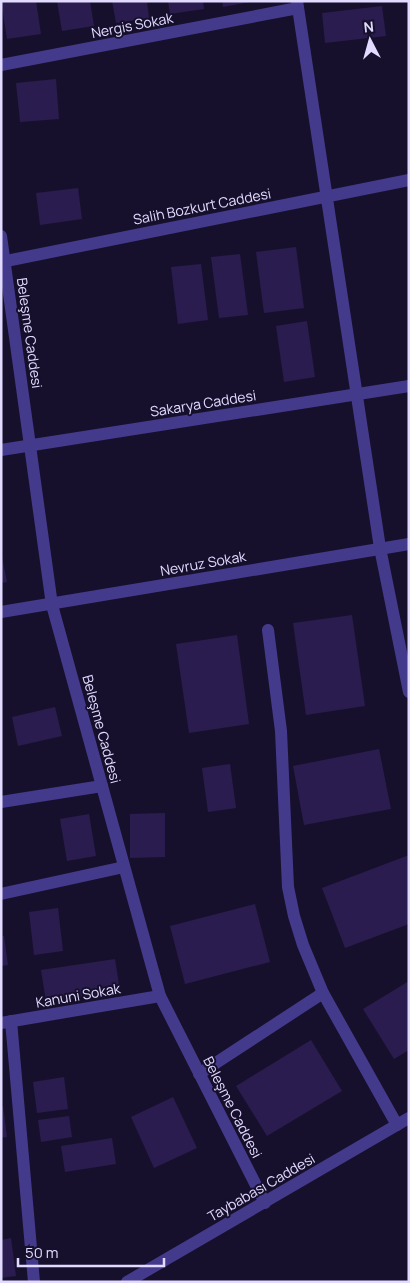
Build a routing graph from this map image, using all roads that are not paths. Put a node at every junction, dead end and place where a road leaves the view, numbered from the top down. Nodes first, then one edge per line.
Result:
1 (297, 5) edge
2 (1, 65) edge
3 (409, 180) edge
4 (326, 196) junction
5 (1, 236) edge
6 (3, 262) edge
7 (409, 386) edge
8 (356, 394) junction
9 (30, 445) junction
10 (1, 450) edge
11 (409, 544) edge
12 (380, 548) junction
13 (52, 605) junction
14 (1, 612) edge
15 (268, 630) dead end
16 (409, 692) edge
17 (102, 786) junction
18 (1, 802) edge
19 (124, 867) junction
20 (1, 894) edge
21 (323, 993) junction
22 (160, 996) junction
23 (6, 1022) edge
24 (199, 1074) junction
25 (409, 1118) edge
26 (397, 1124) junction
27 (265, 1202) junction
28 (34, 1282) edge
29 (127, 1282) edge

1 - 2 street, Nergis Sokak
1 - 4 street
3 - 4 street, Salih Bozkurt Caddesi
4 - 6 street, Salih Bozkurt Caddesi
4 - 8 street
5 - 6 street, Beleşme Caddesi
6 - 9 street, Beleşme Caddesi
7 - 8 street, Sakarya Caddesi
8 - 9 street, Sakarya Caddesi
8 - 12 street
9 - 10 street, Sakarya Caddesi
9 - 13 street, Beleşme Caddesi
11 - 12 street, Nevruz Sokak
12 - 13 street, Nevruz Sokak
12 - 16 street
13 - 14 street, Nevruz Sokak
13 - 17 street, Beleşme Caddesi
15 - 21 street
17 - 18 street
17 - 19 street, Beleşme Caddesi
19 - 20 street
19 - 22 street, Beleşme Caddesi
21 - 24 street
21 - 26 street
22 - 23 street, Kanuni Sokak
22 - 24 street, Beleşme Caddesi
23 - 28 street
24 - 27 street, Beleşme Caddesi
25 - 26 street, Taybabası Caddesi
26 - 27 street, Taybabası Caddesi
27 - 29 street, Taybabası Caddesi

